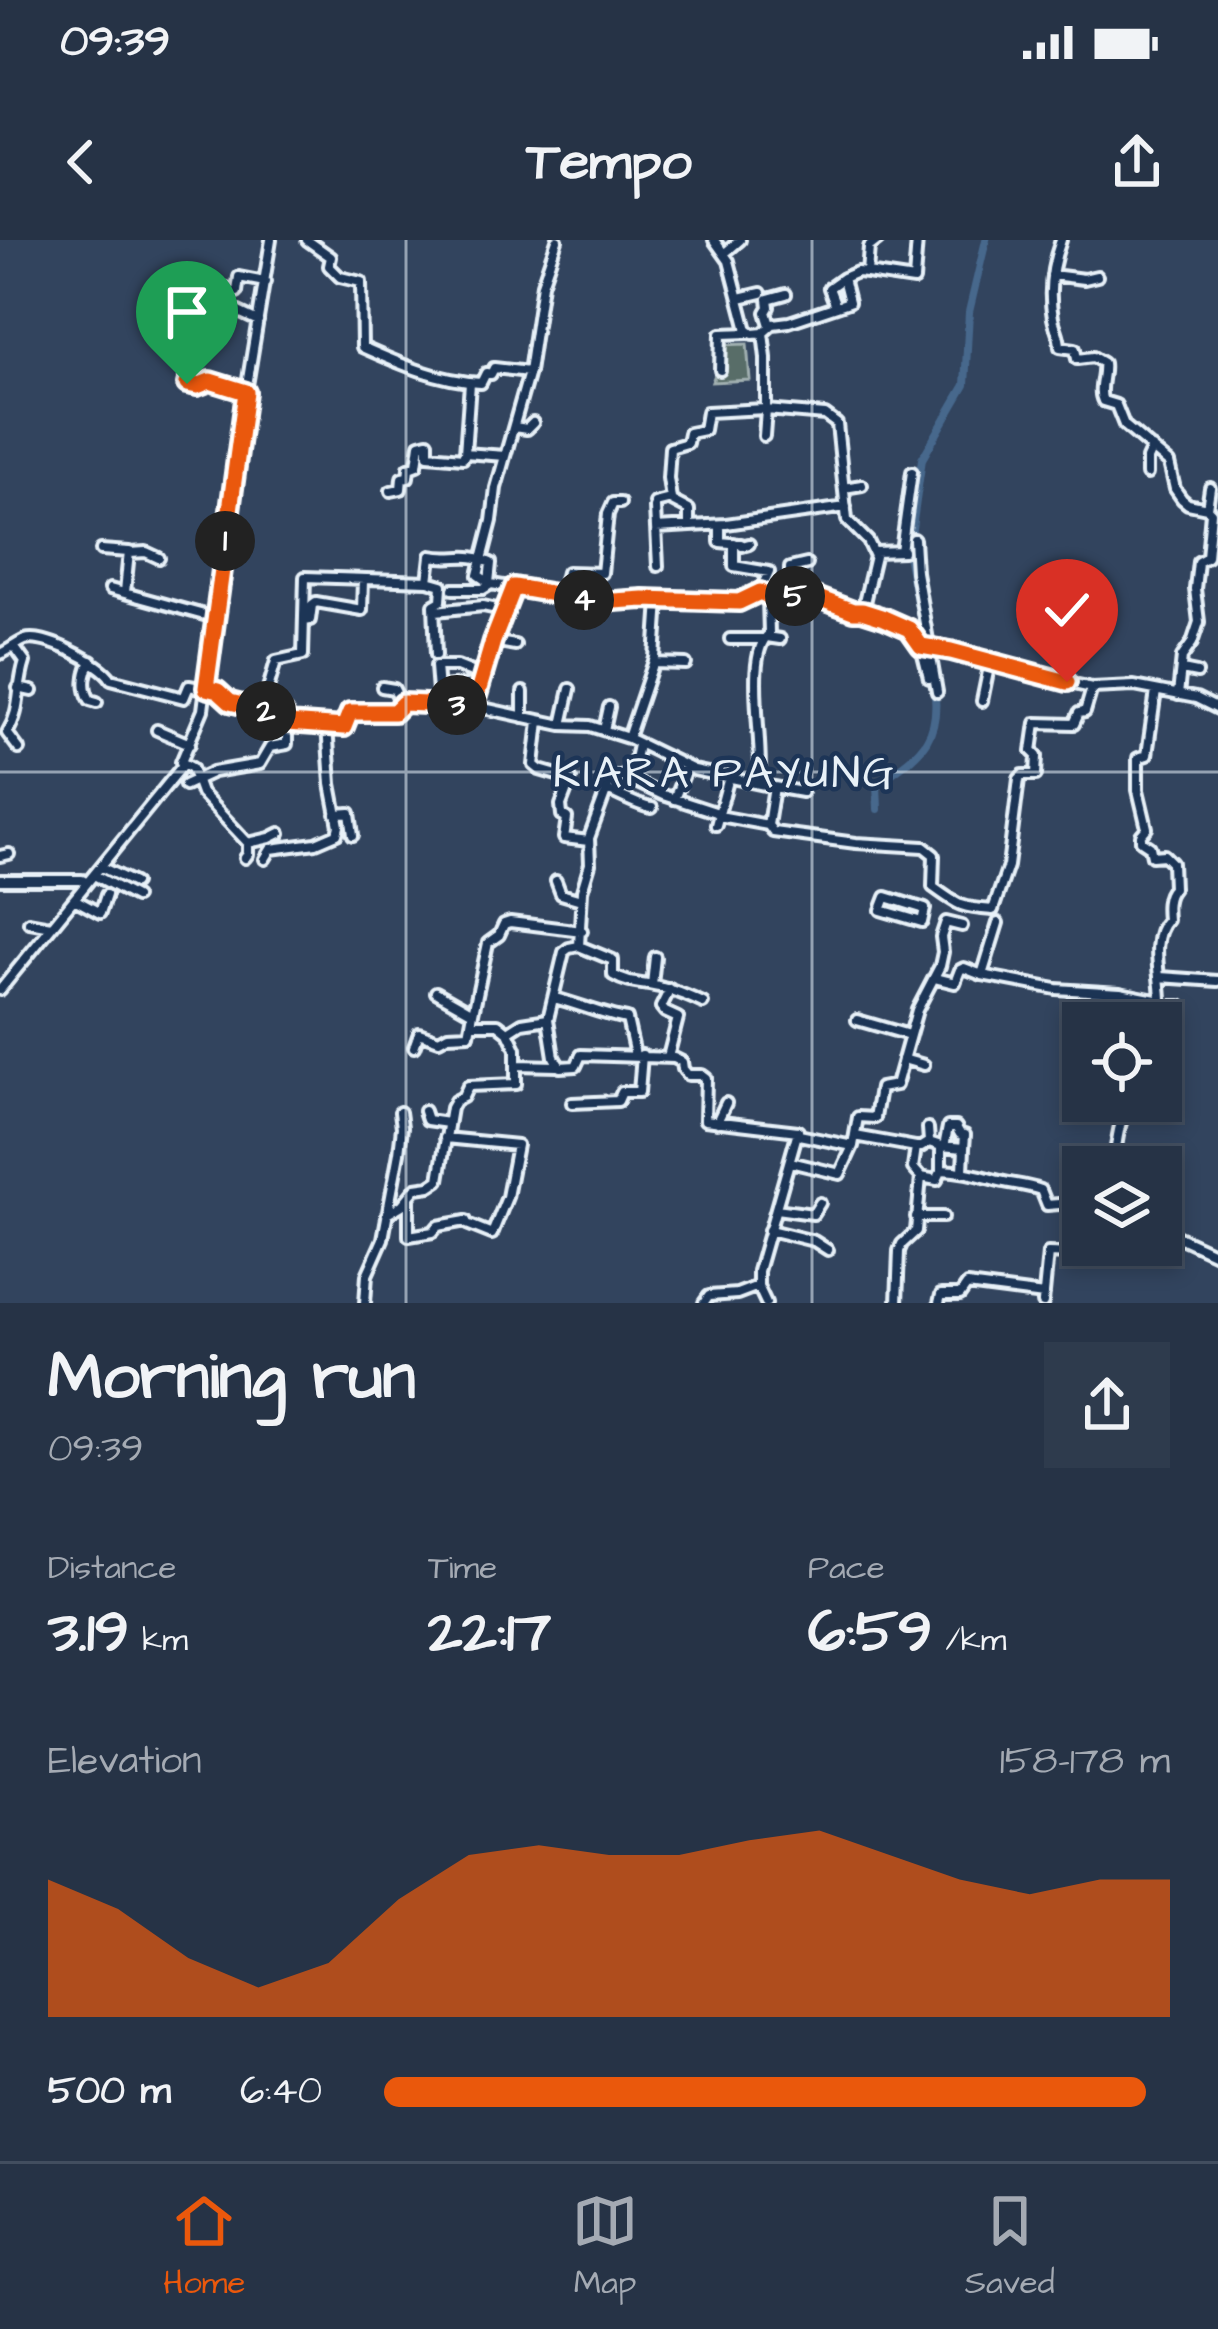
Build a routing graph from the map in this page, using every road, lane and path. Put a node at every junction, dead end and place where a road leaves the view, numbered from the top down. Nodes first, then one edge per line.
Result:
1 (271, 240) edge
2 (305, 240) edge
3 (557, 240) edge
4 (714, 240) edge
5 (740, 240) edge
6 (878, 240) edge
7 (917, 240) edge
8 (1061, 240) edge
9 (725, 253) junction
10 (1055, 257) junction
11 (1039, 258) dead end
12 (867, 273) junction
13 (1052, 275) junction
14 (1097, 276) dead end
15 (843, 278) junction
16 (265, 282) junction
17 (761, 293) dead end
18 (786, 294) dead end
19 (740, 298) junction
20 (836, 306) junction
21 (258, 321) junction
22 (767, 329) junction
23 (748, 333) junction
24 (720, 370) dead end
25 (529, 372) junction
26 (186, 377) dead end
27 (470, 383) junction
28 (246, 392) junction
29 (766, 410) junction
30 (514, 427) junction
31 (528, 429) dead end
32 (764, 436) dead end
33 (1142, 440) junction
34 (1152, 448) junction
35 (465, 453) junction
36 (1132, 454) dead end
37 (505, 456) junction
38 (911, 472) dead end
39 (1147, 474) dead end
40 (862, 485) dead end
41 (844, 488) junction
42 (1210, 488) dead end
43 (391, 491) dead end
44 (670, 500) junction
45 (620, 503) dead end
46 (846, 507) junction
47 (1207, 508) junction
48 (671, 519) dead end
49 (741, 522) junction
50 (719, 524) junction
51 (689, 525) junction
52 (656, 528) junction
53 (914, 539) dead end
54 (741, 544) junction
55 (101, 550) dead end
56 (908, 551) junction
57 (874, 552) junction
58 (130, 553) junction
59 (159, 558) dead end
60 (482, 559) junction
61 (807, 565) dead end
62 (658, 566) dead end
63 (363, 580) junction
64 (428, 581) junction
65 (490, 584) junction
66 (514, 587) junction
67 (110, 589) dead end
68 (453, 590) dead end
69 (125, 592) junction
70 (764, 594) junction
71 (799, 596) junction
72 (561, 597) junction
73 (659, 600) junction
74 (506, 610) junction
75 (436, 611) junction
76 (862, 611) junction
77 (215, 618) junction
78 (304, 620) junction
79 (958, 637) dead end
80 (765, 638) junction
81 (730, 639) dead end
82 (780, 639) dead end
83 (493, 641) junction
84 (515, 645) dead end
85 (925, 646) junction
86 (15, 648) junction
87 (955, 652) junction
88 (0, 654) edge
89 (436, 655) dead end
90 (92, 661) junction
91 (990, 662) junction
92 (654, 663) junction
93 (686, 664) dead end
94 (1182, 670) junction
95 (1197, 673) dead end
96 (929, 678) dead end
97 (482, 680) junction
98 (460, 685) junction
99 (382, 687) dead end
100 (440, 687) junction
101 (18, 688) junction
102 (1092, 688) junction
103 (208, 689) junction
104 (570, 689) dead end
105 (32, 692) dead end
106 (267, 692) dead end
107 (524, 692) dead end
108 (937, 692) dead end
109 (1156, 692) junction
110 (1178, 694) junction
111 (982, 701) dead end
112 (98, 702) dead end
113 (459, 703) junction
114 (401, 704) junction
115 (439, 704) junction
116 (474, 706) junction
117 (609, 707) dead end
118 (1218, 709) edge
119 (523, 717) junction
120 (539, 721) junction
121 (287, 723) junction
122 (327, 725) junction
123 (562, 725) junction
124 (157, 730) dead end
125 (604, 730) junction
126 (628, 738) junction
127 (190, 743) junction
128 (638, 745) junction
129 (19, 748) dead end
130 (182, 764) junction
131 (686, 767) junction
132 (625, 777) junction
133 (729, 777) junction
134 (197, 779) junction
135 (759, 782) junction
136 (185, 785) dead end
137 (774, 787) junction
138 (604, 788) junction
139 (802, 792) dead end
140 (674, 799) junction
141 (760, 801) dead end
142 (771, 804) junction
143 (652, 808) dead end
144 (336, 814) junction
145 (718, 820) junction
146 (768, 825) junction
147 (280, 833) dead end
148 (353, 835) dead end
149 (589, 841) junction
150 (248, 843) junction
151 (269, 844) junction
152 (245, 858) dead end
153 (266, 859) dead end
154 (90, 878) junction
155 (0, 880) edge
156 (556, 881) dead end
157 (134, 883) dead end
158 (106, 895) dead end
159 (135, 897) dead end
160 (74, 899) junction
161 (581, 900) junction
162 (957, 905) junction
163 (880, 910) joint
164 (946, 921) junction
165 (29, 922) dead end
166 (998, 923) dead end
167 (50, 925) junction
168 (962, 926) dead end
169 (581, 937) junction
170 (655, 957) dead end
171 (982, 976) junction
172 (935, 977) junction
173 (1160, 977) junction
174 (1218, 981) edge
175 (652, 985) junction
176 (670, 989) junction
177 (0, 990) edge
178 (436, 992) dead end
179 (554, 998) junction
180 (1154, 1002) edge
181 (1162, 1002) edge
182 (703, 1003) dead end
183 (473, 1013) junction
184 (548, 1019) junction
185 (857, 1020) dead end
186 (471, 1024) junction
187 (508, 1032) junction
188 (910, 1035) junction
189 (414, 1047) dead end
190 (639, 1055) junction
191 (668, 1057) junction
192 (903, 1059) junction
193 (517, 1065) junction
194 (924, 1065) dead end
195 (557, 1066) junction
196 (572, 1103) dead end
197 (726, 1103) dead end
198 (424, 1111) dead end
199 (400, 1112) dead end
200 (876, 1117) junction
201 (888, 1119) dead end
202 (448, 1123) junction
203 (716, 1123) junction
204 (928, 1128) dead end
205 (799, 1135) junction
206 (445, 1138) junction
207 (854, 1141) junction
208 (929, 1142) junction
209 (916, 1147) junction
210 (943, 1147) junction
211 (964, 1148) junction
212 (790, 1162) junction
213 (941, 1171) junction
214 (963, 1171) junction
215 (921, 1177) junction
216 (409, 1198) junction
217 (820, 1203) dead end
218 (1062, 1204) edge
219 (776, 1209) junction
220 (387, 1214) junction
221 (916, 1217) junction
222 (943, 1217) dead end
223 (770, 1230) junction
224 (1182, 1239) edge
225 (828, 1250) dead end
226 (1062, 1253) edge
227 (1218, 1256) edge
228 (758, 1286) junction
229 (1043, 1299) edge
230 (365, 1303) edge
231 (704, 1303) edge
232 (766, 1303) edge
233 (897, 1303) edge
234 (939, 1303) edge

1 - 16 street
2 - 27 street
3 - 25 street
4 - 9 street
5 - 9 street
6 - 12 street
7 - 12 street
8 - 10 street
9 - 19 street
10 - 11 street
10 - 13 street
12 - 15 street
13 - 14 street
13 - 33 street
15 - 20 street
15 - 20 street
16 - 21 street
16 - 21 street
17 - 19 street
18 - 22 street
19 - 23 street
20 - 22 street
21 - 28 street
22 - 23 street
22 - 29 street
23 - 24 street
25 - 27 street
25 - 30 street
26 - 28 street
27 - 35 street
28 - 77 street
29 - 32 street
29 - 41 street
29 - 44 street
30 - 31 street
30 - 37 street
33 - 34 street
33 - 36 street
34 - 39 street
34 - 47 street
35 - 37 street
35 - 43 street
37 - 60 street
38 - 56 street
40 - 41 street
41 - 46 street
42 - 47 street
44 - 48 street
44 - 51 street
44 - 52 street
45 - 72 street
46 - 49 street
46 - 57 street
47 - 94 street
49 - 50 street
49 - 54 street
50 - 51 street
50 - 54 street
51 - 52 street
52 - 62 street
53 - 56 street
54 - 70 street
55 - 58 street
56 - 57 street
56 - 85 street
57 - 76 street
58 - 59 street
58 - 69 street
60 - 64 street
60 - 65 street
61 - 71 street
63 - 64 street
63 - 78 street
63 - 78 street
64 - 75 street
65 - 66 street
65 - 68 street
66 - 72 street
66 - 74 street
67 - 69 street
69 - 77 street
70 - 71 street
70 - 73 street
70 - 80 street
71 - 76 street
72 - 73 street
73 - 92 street
74 - 75 street
74 - 83 street
75 - 89 street
76 - 85 street
77 - 103 street
78 - 106 street
79 - 87 street
80 - 81 street
80 - 82 street
80 - 135 street
83 - 84 street
83 - 97 street
85 - 87 street
85 - 96 street
85 - 108 street
86 - 88 street
86 - 90 street
86 - 101 street
87 - 91 street
90 - 103 street
90 - 112 street
91 - 102 street
91 - 111 street
92 - 93 street
92 - 126 street
94 - 95 street
94 - 110 street
97 - 98 street
97 - 100 street
97 - 116 street
98 - 100 street
98 - 113 street
99 - 114 street
100 - 115 street
101 - 105 street
101 - 129 street
102 - 109 street
102 - 162 street
103 - 121 street
103 - 127 street
104 - 123 street
107 - 119 street
109 - 110 street
109 - 173 street
110 - 118 street
113 - 115 street
113 - 116 street
114 - 115 street
114 - 122 street
116 - 119 street
117 - 125 street
119 - 120 street
120 - 123 street
120 - 149 street
121 - 122 street
121 - 134 street
122 - 144 street
123 - 125 street
124 - 127 street
125 - 126 street
126 - 128 street
127 - 130 street
128 - 131 street
128 - 132 street
130 - 134 street
130 - 154 street
131 - 133 street
131 - 140 street
132 - 138 street
132 - 140 street
133 - 135 street
133 - 145 street
134 - 136 street
134 - 150 street
135 - 137 street
137 - 139 street
137 - 142 street
138 - 143 street
138 - 149 street
140 - 145 street
141 - 142 street
142 - 146 street
144 - 148 street
144 - 151 street
145 - 146 street
146 - 162 street
147 - 151 street
149 - 161 street
150 - 151 street
150 - 152 street
151 - 153 street
154 - 155 street
154 - 157 street
154 - 159 street
154 - 160 street
156 - 161 street
158 - 160 street
160 - 167 street
161 - 169 street
162 - 164 street
163 - 163 street
164 - 168 street
164 - 172 street
165 - 167 street
166 - 171 street
167 - 177 street
169 - 175 street
169 - 179 street
169 - 183 street
170 - 175 street
171 - 172 street
171 - 180 street
172 - 188 street
173 - 174 street
173 - 181 street
175 - 176 street
176 - 182 street
176 - 191 street
178 - 183 street
179 - 184 street
179 - 190 street
183 - 186 street
184 - 187 street
184 - 195 street
185 - 188 street
186 - 187 street
186 - 189 street
187 - 193 street
188 - 192 street
190 - 191 street
190 - 195 street
190 - 196 street
191 - 203 street
192 - 194 street
192 - 200 street
193 - 195 street
193 - 202 street
197 - 203 street
198 - 202 street
199 - 220 street
200 - 201 street
200 - 207 street
202 - 206 street
203 - 205 street
204 - 208 street
205 - 207 street
205 - 212 street
206 - 216 street
206 - 216 street
207 - 209 street
207 - 212 street
208 - 209 street
208 - 210 street
209 - 215 street
210 - 211 street
210 - 211 street
210 - 213 street
211 - 214 street
212 - 219 street
213 - 214 street
213 - 215 street
214 - 218 street
215 - 221 street
216 - 220 street
217 - 219 street
219 - 223 street
220 - 230 street
221 - 222 street
221 - 233 street
223 - 225 street
223 - 228 street
224 - 227 street
226 - 229 street
228 - 231 street
228 - 232 street
229 - 234 street

